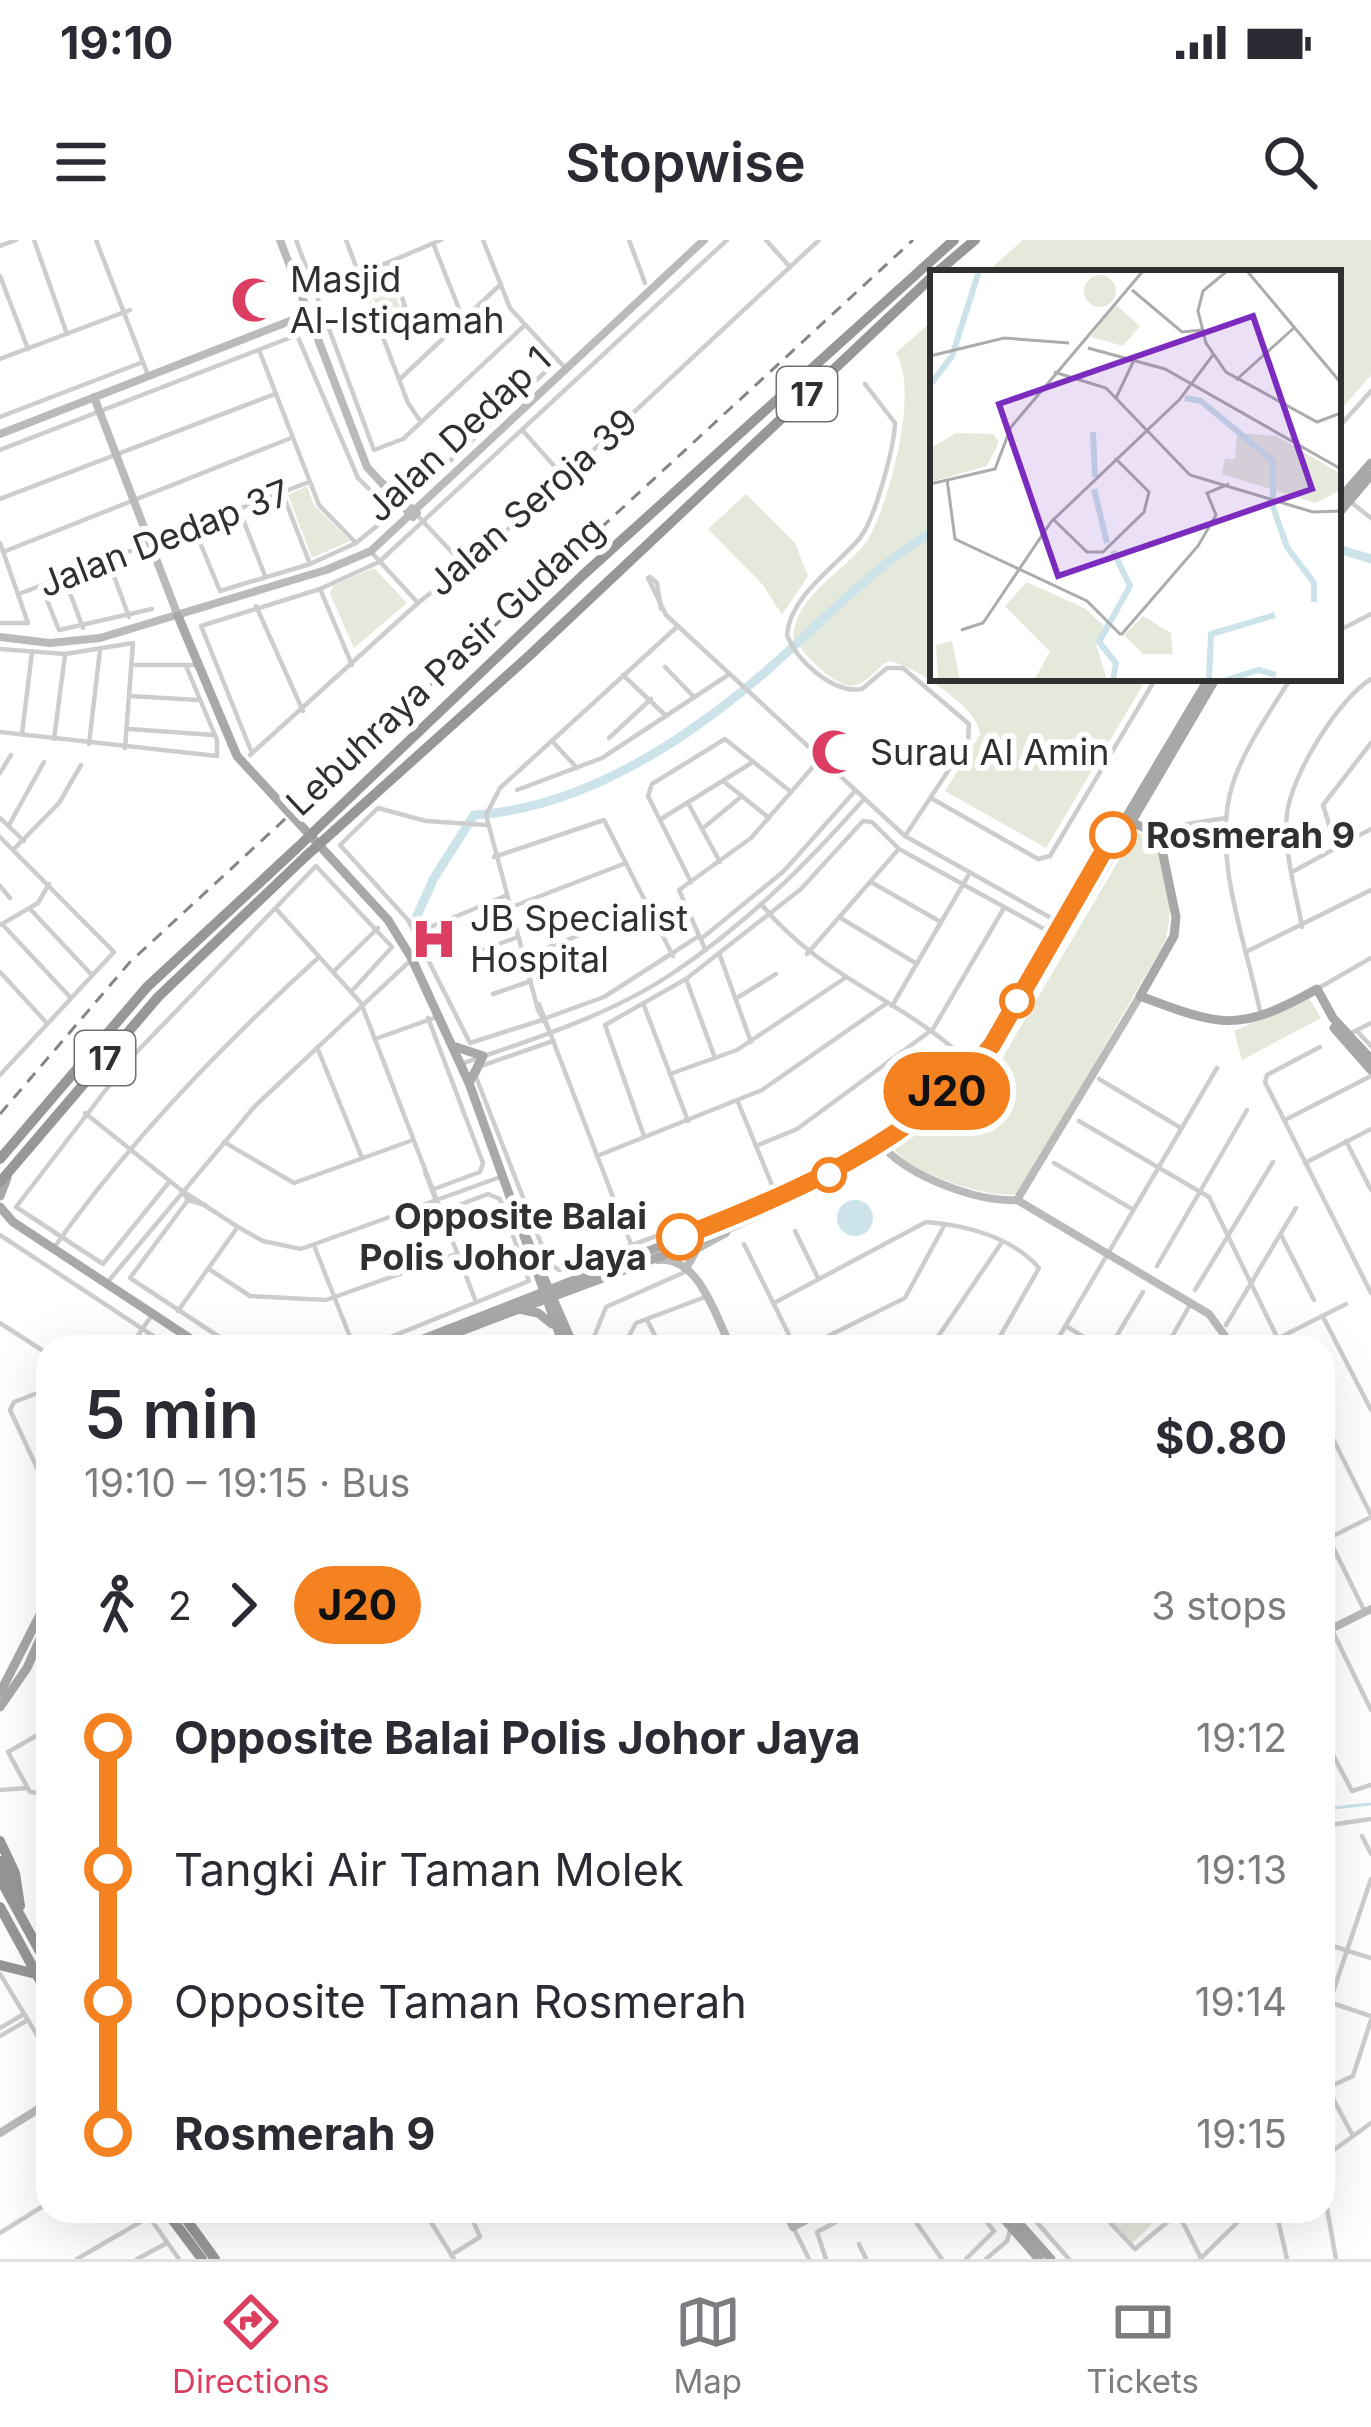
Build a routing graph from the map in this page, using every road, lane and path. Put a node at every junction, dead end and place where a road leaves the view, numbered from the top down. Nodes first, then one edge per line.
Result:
1 (16, 240) edge
2 (34, 240) edge
3 (97, 240) edge
4 (280, 240) edge
5 (296, 240) edge
6 (346, 240) edge
7 (483, 240) edge
8 (629, 240) edge
9 (727, 240) edge
10 (766, 240) edge
11 (819, 240) edge
12 (954, 240) edge
13 (975, 240) edge
14 (437, 241) edge
15 (697, 242) edge
16 (0, 246) edge
17 (389, 262) junction
18 (790, 267) junction
19 (940, 270) edge
20 (360, 274) junction
21 (0, 276) edge
22 (930, 279) edge
23 (645, 283) dead end
24 (501, 284) junction
25 (316, 293) junction
26 (127, 311) junction
27 (308, 314) junction
28 (463, 319) junction
29 (525, 325) junction
30 (381, 328) junction
31 (67, 334) junction
32 (28, 349) junction
33 (259, 350) junction
34 (0, 359) edge
35 (558, 360) junction
36 (143, 362) junction
37 (567, 370) junction
38 (148, 375) junction
39 (400, 380) junction
40 (865, 384) dead end
41 (1371, 391) edge
42 (275, 394) junction
43 (94, 397) junction
44 (100, 412) junction
45 (0, 417) edge
46 (421, 422) junction
47 (1341, 425) edge
48 (523, 431) junction
49 (0, 434) edge
50 (291, 438) junction
51 (0, 450) edge
52 (116, 455) junction
53 (1371, 463) edge
54 (1371, 476) edge
55 (564, 477) junction
56 (309, 482) junction
57 (282, 493) junction
58 (0, 499) edge
59 (133, 499) junction
60 (1342, 501) edge
61 (400, 507) junction
62 (239, 509) junction
63 (415, 515) junction
64 (1371, 518) edge
65 (424, 524) junction
66 (194, 527) junction
67 (0, 543) edge
68 (150, 543) junction
69 (356, 543) junction
70 (371, 551) junction
71 (3, 552) junction
72 (108, 560) junction
73 (379, 562) junction
74 (310, 564) junction
75 (464, 565) junction
76 (584, 575) junction
77 (64, 576) junction
78 (265, 576) junction
79 (41, 585) junction
80 (602, 588) junction
81 (320, 589) junction
82 (19, 594) junction
83 (418, 603) junction
84 (256, 606) junction
85 (152, 609) dead end
86 (661, 609) dead end
87 (1371, 614) edge
88 (178, 616) junction
89 (129, 617) junction
90 (0, 622) edge
91 (678, 626) junction
92 (83, 628) junction
93 (526, 628) junction
94 (1341, 629) edge
95 (0, 638) edge
96 (0, 649) edge
97 (100, 650) junction
98 (32, 652) junction
99 (65, 654) junction
100 (529, 656) junction
101 (135, 665) junction
102 (191, 665) junction
103 (352, 665) junction
104 (665, 667) dead end
105 (623, 675) junction
106 (728, 675) junction
107 (1371, 679) edge
108 (1154, 681) edge
109 (1211, 681) edge
110 (1211, 681) edge
111 (1289, 681) edge
112 (131, 695) junction
113 (693, 696) junction
114 (651, 699) junction
115 (200, 700) junction
116 (302, 711) junction
117 (664, 714) junction
118 (127, 729) junction
119 (0, 732) edge
120 (22, 734) junction
121 (213, 735) junction
122 (609, 738) dead end
123 (54, 739) junction
124 (552, 740) junction
125 (1371, 743) edge
126 (89, 744) junction
127 (124, 748) junction
128 (252, 753) junction
129 (11, 755) dead end
130 (755, 760) junction
131 (819, 760) junction
132 (44, 762) dead end
133 (241, 762) junction
134 (81, 765) dead end
135 (577, 768) junction
136 (0, 773) edge
137 (253, 775) junction
138 (723, 781) junction
139 (517, 790) dead end
140 (855, 791) junction
141 (791, 792) junction
142 (742, 796) junction
143 (931, 798) junction
144 (864, 800) junction
145 (688, 803) junction
146 (0, 818) edge
147 (769, 818) junction
148 (1226, 818) junction
149 (661, 819) junction
150 (1131, 822) junction
151 (9, 825) junction
152 (330, 825) junction
153 (487, 825) junction
154 (1118, 827) junction
155 (702, 829) junction
156 (1371, 829) edge
157 (1149, 830) junction
158 (904, 836) junction
159 (0, 837) edge
160 (24, 841) junction
161 (1336, 847) junction
162 (14, 849) junction
163 (899, 849) junction
164 (301, 852) junction
165 (494, 857) junction
166 (720, 862) junction
167 (626, 863) junction
168 (1292, 872) junction
169 (970, 874) junction
170 (691, 882) junction
171 (871, 882) junction
172 (49, 884) junction
173 (962, 885) junction
174 (0, 886) edge
175 (1371, 890) edge
176 (505, 896) junction
177 (10, 898) dead end
178 (1015, 901) junction
179 (761, 904) junction
180 (650, 907) junction
181 (509, 908) junction
182 (1004, 908) junction
183 (30, 909) junction
184 (277, 910) junction
185 (769, 914) junction
186 (1038, 914) junction
187 (1019, 916) junction
188 (839, 917) junction
189 (941, 922) junction
190 (1, 925) edge
191 (1302, 927) junction
192 (378, 928) junction
193 (1058, 928) junction
194 (416, 933) junction
195 (518, 937) junction
196 (700, 937) junction
197 (705, 949) junction
198 (1248, 951) junction
199 (474, 953) dead end
200 (719, 953) junction
201 (806, 954) junction
202 (673, 956) junction
203 (319, 957) junction
204 (524, 957) junction
205 (1371, 958) edge
206 (412, 959) junction
207 (916, 964) junction
208 (0, 972) edge
209 (333, 972) junction
210 (90, 973) dead end
211 (776, 974) dead end
212 (844, 978) junction
213 (686, 979) junction
214 (531, 981) junction
215 (1314, 991) junction
216 (351, 992) junction
217 (493, 994) dead end
218 (1140, 996) junction
219 (70, 997) dead end
220 (737, 998) junction
221 (643, 1003) junction
222 (361, 1004) junction
223 (890, 1004) junction
224 (441, 1017) junction
225 (1261, 1017) junction
226 (428, 1018) junction
227 (544, 1019) junction
228 (46, 1022) junction
229 (1371, 1023) edge
230 (933, 1029) junction
231 (549, 1030) junction
232 (1349, 1034) junction
233 (375, 1039) junction
234 (553, 1041) junction
235 (752, 1042) junction
236 (316, 1044) junction
237 (452, 1045) junction
238 (1371, 1046) edge
239 (1320, 1047) dead end
240 (483, 1056) junction
241 (716, 1059) junction
242 (1371, 1059) edge
243 (461, 1064) junction
244 (970, 1064) junction
245 (1217, 1068) dead end
246 (1371, 1073) edge
247 (670, 1074) junction
248 (0, 1075) edge
249 (1099, 1079) dead end
250 (469, 1083) junction
251 (738, 1102) junction
252 (1246, 1110) dead end
253 (85, 1113) junction
254 (688, 1120) junction
255 (1285, 1120) junction
256 (1079, 1121) dead end
257 (1180, 1128) junction
258 (1371, 1129) edge
259 (892, 1131) junction
260 (644, 1136) junction
261 (413, 1141) junction
262 (1346, 1141) junction
263 (224, 1142) junction
264 (756, 1146) junction
265 (25, 1148) junction
266 (130, 1148) junction
267 (884, 1148) junction
268 (597, 1156) junction
269 (362, 1158) junction
270 (0, 1159) edge
271 (1273, 1162) dead end
272 (1054, 1163) dead end
273 (1305, 1163) junction
274 (1159, 1167) junction
275 (425, 1172) junction
276 (503, 1176) junction
277 (1369, 1180) edge
278 (170, 1181) junction
279 (0, 1182) edge
280 (773, 1188) junction
281 (434, 1189) junction
282 (181, 1190) junction
283 (1371, 1190) edge
284 (1200, 1191) junction
285 (0, 1196) edge
286 (188, 1200) junction
287 (1017, 1200) junction
288 (436, 1202) junction
289 (206, 1204) junction
290 (0, 1207) edge
291 (1296, 1208) dead end
292 (1134, 1210) junction
293 (442, 1211) junction
294 (751, 1218) junction
295 (946, 1223) junction
296 (238, 1227) junction
297 (446, 1227) junction
298 (795, 1231) dead end
299 (1229, 1233) junction
300 (1281, 1234) junction
301 (0, 1235) edge
302 (1002, 1241) junction
303 (56, 1244) junction
304 (631, 1244) junction
305 (743, 1244) dead end
306 (315, 1248) junction
307 (1109, 1253) junction
308 (456, 1254) junction
309 (633, 1262) junction
310 (1157, 1266) dead end
311 (208, 1268) junction
312 (689, 1268) junction
313 (540, 1271) junction
314 (818, 1278) junction
315 (578, 1280) junction
316 (106, 1284) junction
317 (1253, 1284) junction
318 (1195, 1290) dead end
319 (1370, 1290) edge
320 (548, 1292) junction
321 (1143, 1292) dead end
322 (705, 1297) junction
323 (334, 1298) junction
324 (523, 1298) junction
325 (1314, 1300) dead end
326 (476, 1302) junction
327 (774, 1303) junction
328 (1192, 1303) junction
329 (1346, 1304) dead end
330 (514, 1308) junction
331 (178, 1311) junction
332 (152, 1315) junction
333 (1322, 1317) junction
334 (647, 1319) junction
335 (0, 1323) edge
336 (1226, 1325) dead end
337 (1066, 1326) junction
338 (561, 1327) junction
339 (142, 1329) junction
340 (138, 1335) edge
341 (151, 1335) edge
342 (183, 1335) edge
343 (215, 1335) edge
344 (349, 1335) edge
345 (395, 1335) edge
346 (433, 1335) edge
347 (450, 1335) edge
348 (562, 1335) edge
349 (566, 1335) edge
350 (595, 1335) edge
351 (628, 1335) edge
352 (655, 1335) edge
353 (725, 1335) edge
354 (789, 1335) edge
355 (830, 1335) edge
356 (939, 1335) edge
357 (1001, 1335) edge
358 (1060, 1335) edge
359 (1081, 1335) edge
360 (1117, 1335) edge
361 (1173, 1335) edge
362 (1224, 1335) edge
363 (1276, 1335) edge
364 (1286, 1335) edge
365 (1331, 1335) edge
366 (1335, 1342) edge
367 (36, 1346) edge
368 (36, 1394) edge
369 (1371, 1410) edge
370 (1335, 1448) edge
371 (36, 1466) edge
372 (1371, 1516) edge
373 (1335, 1535) edge
374 (1335, 1555) edge
375 (1369, 1610) edge
376 (36, 1622) edge
377 (1335, 1630) edge
378 (36, 1643) edge
379 (1335, 1646) edge
380 (0, 1693) edge
381 (0, 1707) edge
382 (1371, 1709) edge
383 (36, 1736) edge
384 (1335, 1763) edge
385 (1371, 1785) edge
386 (0, 1790) edge
387 (29, 1790) junction
388 (36, 1791) edge
389 (1371, 1819) edge
390 (1335, 1824) edge
391 (1362, 1837) dead end
392 (0, 1841) edge
393 (1371, 1854) edge
394 (0, 1861) edge
395 (0, 1879) edge
396 (1371, 1879) edge
397 (1367, 1899) edge
398 (0, 1907) edge
399 (22, 1918) junction
400 (0, 1922) edge
401 (18, 1940) junction
402 (36, 1944) edge
403 (1335, 1947) edge
404 (1346, 1950) junction
405 (1371, 1958) edge
406 (0, 1970) edge
407 (36, 1974) joint
408 (1335, 1984) edge
409 (1335, 2004) edge
410 (26, 2017) junction
411 (1371, 2018) edge
412 (0, 2032) edge
413 (36, 2033) edge
414 (1335, 2085) edge
415 (1335, 2101) edge
416 (36, 2110) edge
417 (1371, 2123) edge
418 (0, 2133) edge
419 (1353, 2136) junction
420 (1335, 2149) edge
421 (36, 2210) edge
422 (133, 2223) edge
423 (153, 2223) edge
424 (175, 2223) edge
425 (189, 2223) edge
426 (432, 2223) edge
427 (474, 2223) edge
428 (791, 2223) edge
429 (801, 2223) edge
430 (834, 2223) edge
431 (916, 2223) edge
432 (988, 2223) edge
433 (1008, 2223) edge
434 (1019, 2223) edge
435 (1038, 2223) edge
436 (1110, 2223) edge
437 (1165, 2223) edge
438 (1182, 2223) edge
439 (1234, 2223) edge
440 (1279, 2223) edge
441 (1329, 2223) edge
442 (793, 2227) junction
443 (1011, 2227) junction
444 (0, 2233) edge
445 (1007, 2241) junction
446 (1023, 2241) junction
447 (166, 2243) junction
448 (859, 2243) dead end
449 (453, 2257) edge
450 (77, 2259) edge
451 (137, 2259) edge
452 (178, 2259) edge
453 (202, 2259) edge
454 (215, 2259) edge
455 (809, 2259) edge
456 (826, 2259) edge
457 (866, 2259) edge
458 (942, 2259) edge
459 (966, 2259) edge
460 (986, 2259) edge
461 (1039, 2259) edge
462 (1051, 2259) edge
463 (1069, 2259) edge
464 (1200, 2259) edge
465 (1287, 2259) edge
466 (1336, 2259) edge

1 - 16 street
2 - 31 street
3 - 26 street
4 - 27 street
5 - 25 street
6 - 20 street
7 - 24 street
8 - 23 street
9 - 48 street
10 - 18 street
11 - 18 street, Jalan Seroja 39
12 - 76 highway, Lebuhraya Pasir Gudang / 17
13 - 19 highway, Lebuhraya Pasir Gudang / 17
14 - 17 street
14 - 28 street
15 - 37 street, Jalan Dedap 1
17 - 20 street
17 - 30 street
18 - 55 street, Jalan Seroja 39
20 - 25 street
20 - 30 street
21 - 32 street
22 - 80 highway, Lebuhraya Pasir Gudang / 17
24 - 28 street
24 - 29 street
25 - 46 street
26 - 31 street
26 - 36 street
27 - 38 street
27 - 61 street
28 - 39 street
29 - 35 street
29 - 46 street
30 - 39 street
31 - 32 street
32 - 34 street
33 - 42 street
33 - 44 street
33 - 61 street
35 - 37 street
35 - 61 street
36 - 38 street
36 - 45 street
37 - 63 street, Jalan Dedap 1
38 - 43 street
39 - 46 street
40 - 143 street
41 - 47 street
42 - 50 street
42 - 52 street
43 - 44 street
43 - 49 street
44 - 51 street
44 - 52 street
48 - 55 street
48 - 65 street
50 - 56 street
50 - 59 street
52 - 58 street
52 - 59 street
53 - 60 main road
54 - 60 main road
55 - 75 street, Jalan Seroja 39
56 - 57 street, Jalan Dedap 37
56 - 69 street
57 - 62 street, Jalan Dedap 37
57 - 74 street
59 - 68 street
59 - 71 street
60 - 64 street
61 - 63 street
61 - 69 street
62 - 66 street, Jalan Dedap 37
62 - 78 street
63 - 65 street
63 - 70 street, Jalan Dedap 1
65 - 73 street
65 - 75 street
66 - 68 street, Jalan Dedap 37
66 - 78 street
67 - 71 street
68 - 72 street, Jalan Dedap 37
68 - 88 street
69 - 74 street
70 - 73 street
70 - 88 street, Jalan Dedap 1
71 - 82 street
72 - 77 street, Jalan Dedap 37
72 - 89 street
73 - 81 street
73 - 83 street
74 - 78 street
75 - 83 street, Jalan Seroja 39
76 - 80 highway
76 - 93 highway, Lebuhraya Pasir Gudang / 17
77 - 79 street, Jalan Dedap 37
77 - 92 street
79 - 82 street, Jalan Dedap 37
79 - 92 street
80 - 100 highway, Lebuhraya Pasir Gudang / 17
81 - 84 street
81 - 103 street
82 - 90 street
83 - 103 street, Jalan Seroja 39
84 - 116 street
84 - 128 street
85 - 89 street
86 - 91 street
87 - 94 street
88 - 95 street, Jalan Dedap 1
88 - 102 main road
89 - 92 street
91 - 105 street
91 - 106 street
93 - 100 highway
93 - 152 highway, Lebuhraya Pasir Gudang / 17
96 - 98 street
97 - 99 street
97 - 101 street
97 - 126 street
98 - 99 street
98 - 120 street
99 - 123 street
100 - 152 highway, Lebuhraya Pasir Gudang / 17
101 - 102 street
101 - 112 street
102 - 115 street
102 - 133 main road
103 - 116 street, Jalan Seroja 39
104 - 113 street
105 - 114 street
105 - 124 street
106 - 113 street
106 - 131 street
107 - 168 street
108 - 143 street
109 - 150 main road
110 - 154 main road
111 - 148 street
112 - 115 street
112 - 118 street
113 - 117 street
114 - 117 street
114 - 122 street
115 - 121 street
116 - 128 street, Jalan Seroja 39
117 - 135 street
118 - 121 street
118 - 127 street
119 - 120 street
120 - 123 street
121 - 127 street
123 - 126 street
124 - 135 street
124 - 153 street
125 - 161 street
126 - 127 street
128 - 133 street, Jalan Seroja 39
128 - 137 main road
129 - 136 street
130 - 138 street
130 - 141 street
130 - 149 street
131 - 140 street
131 - 141 street
132 - 151 street
133 - 137 main road
134 - 160 street
135 - 139 street
137 - 206 main road
138 - 142 street
138 - 145 street
140 - 144 street
140 - 196 street
141 - 147 street
142 - 147 street
142 - 155 street
143 - 158 street
144 - 158 street
144 - 179 street
145 - 149 street
145 - 155 street
146 - 151 street
147 - 166 street
148 - 157 street
148 - 198 street
149 - 170 street
150 - 154 main road
150 - 157 main road
150 - 193 main road
151 - 160 street
152 - 164 highway, Lebuhraya Pasir Gudang / 17, bridge
153 - 165 street
153 - 194 street
154 - 193 main road
155 - 166 street
156 - 161 street
157 - 218 main road
158 - 169 street
159 - 162 street
160 - 162 street
161 - 168 street
162 - 172 street
163 - 171 street
163 - 173 street
163 - 185 street
164 - 265 highway, Lebuhraya Pasir Gudang / 17
164 - 270 highway, Lebuhraya Pasir Gudang / 17
165 - 167 street
165 - 176 street
166 - 170 street
167 - 180 street
167 - 181 street
168 - 191 street
169 - 173 street
169 - 178 street
170 - 196 street
171 - 188 street
171 - 189 street
172 - 183 street
172 - 228 street
173 - 182 street
173 - 189 street
174 - 177 street
175 - 191 street
176 - 181 street
176 - 194 street
178 - 186 street
178 - 187 street
179 - 185 street
179 - 197 street
180 - 202 street
180 - 204 street
181 - 195 street
182 - 187 street
182 - 230 street
183 - 190 street
183 - 210 street
184 - 192 street
184 - 203 street
184 - 253 street
185 - 200 street
185 - 201 street
186 - 193 street
186 - 193 street
187 - 193 street
188 - 201 street
188 - 207 street
189 - 207 street
190 - 219 street
191 - 198 street
192 - 209 street
192 - 216 street
193 - 244 main road
193 - 267 main road
194 - 227 street
195 - 199 street
195 - 204 street
196 - 197 street
196 - 202 street
197 - 231 street
198 - 225 street
200 - 213 street
200 - 220 street
201 - 212 street
202 - 227 street
203 - 209 street
203 - 266 street
204 - 214 street
205 - 215 street
206 - 222 street
206 - 224 main road
207 - 223 street
208 - 228 street
209 - 216 street
211 - 220 street
212 - 223 street
212 - 235 street
213 - 221 street
213 - 241 street
214 - 217 street
214 - 227 street
215 - 225 main road
215 - 232 main road
216 - 222 street
218 - 225 main road
218 - 287 street
220 - 235 street
221 - 247 street
221 - 260 street
222 - 233 street
222 - 236 street
223 - 230 street
223 - 251 street
224 - 226 street
224 - 237 main road
226 - 233 street
226 - 281 street
227 - 231 street
228 - 248 street
229 - 232 street
230 - 244 street
230 - 264 street
231 - 234 street
231 - 240 street
232 - 238 street
232 - 242 main road
232 - 246 main road
233 - 261 street
234 - 268 street
234 - 304 street
235 - 241 street
236 - 263 street
236 - 269 street
237 - 240 main road
237 - 243 main road
239 - 255 street
240 - 243 street
240 - 250 main road
241 - 247 street
243 - 250 main road
244 - 259 main road
244 - 280 street
245 - 257 street
246 - 255 street
247 - 254 street
249 - 257 street
250 - 276 main road
251 - 254 street
251 - 264 street
252 - 284 street
253 - 266 street
253 - 303 street
254 - 260 street
255 - 273 street
256 - 274 street
257 - 274 street
258 - 262 street
259 - 267 main road
259 - 315 main road
260 - 268 street
261 - 269 street
261 - 275 street
262 - 273 street
262 - 277 street
263 - 269 street
263 - 282 street
264 - 280 street
265 - 279 highway, Lebuhraya Pasir Gudang / 17
265 - 285 main road
266 - 278 street
266 - 303 street
267 - 287 street
267 - 294 main road
268 - 304 street
271 - 299 street
272 - 292 street
273 - 319 street
274 - 284 street
274 - 292 street
275 - 281 street
275 - 288 street
276 - 288 street
276 - 313 main road
277 - 283 street
278 - 282 street
278 - 303 street
280 - 304 street
281 - 288 street
282 - 286 street
282 - 289 street
282 - 316 street
284 - 299 street
284 - 310 street
286 - 289 street
286 - 331 street
287 - 307 street
288 - 293 street
288 - 297 street
288 - 306 street
289 - 296 street
290 - 303 main road
291 - 300 street
292 - 307 street
293 - 297 street
293 - 326 street
294 - 309 main road
294 - 312 street
295 - 302 street
295 - 314 street
295 - 355 street
296 - 306 street
296 - 311 street
297 - 308 street
298 - 314 street
299 - 317 street
299 - 318 street
300 - 317 street
300 - 325 street
301 - 339 street
302 - 356 street
302 - 357 street
303 - 316 main road
305 - 327 street
306 - 323 street
307 - 328 street
307 - 337 street
308 - 323 street
308 - 326 street
309 - 312 street
309 - 315 main road
311 - 323 street
311 - 331 street
312 - 322 street
312 - 350 street
313 - 315 main road
313 - 320 main road
313 - 324 main road
314 - 327 street
315 - 320 main road
315 - 338 main road
316 - 332 main road
317 - 336 street
317 - 363 street
320 - 324 main road
320 - 330 main road
320 - 338 main road
321 - 360 street
322 - 334 street
322 - 353 street
323 - 344 street
324 - 346 main road
326 - 345 street
327 - 354 street
328 - 361 street
328 - 362 street
329 - 333 street
330 - 338 main road
330 - 347 main road
331 - 343 street
332 - 339 street
332 - 342 main road
333 - 364 street
333 - 365 street
334 - 351 street
334 - 352 street
335 - 367 street
337 - 358 street
337 - 359 street
338 - 348 main road
338 - 349 main road
339 - 340 street
339 - 341 street
366 - 369 street
368 - 371 street
370 - 372 street
372 - 373 street
374 - 375 street
375 - 377 street
376 - 380 main road
378 - 381 main road
379 - 382 street
383 - 387 street
384 - 385 street
386 - 387 street
387 - 388 street
389 - 390 street
391 - 393 street
392 - 399 highway
394 - 399 highway
395 - 399 highway
396 - 397 street
397 - 404 street
398 - 401 highway
399 - 402 highway
400 - 401 highway
401 - 407 highway
403 - 404 street
404 - 405 street
404 - 408 street
406 - 407 highway
406 - 410 street
409 - 411 street
410 - 412 street
410 - 413 street
411 - 414 street
415 - 419 street
416 - 418 street
417 - 419 street
419 - 420 street
421 - 444 street
422 - 450 street
423 - 447 street
424 - 453 highway
425 - 454 highway
426 - 449 street
427 - 449 street
428 - 442 street
429 - 442 street
430 - 456 street
431 - 458 street
432 - 459 street
433 - 443 main road
434 - 462 main road
435 - 463 street
436 - 437 street
438 - 464 street
439 - 464 street
440 - 465 street
441 - 466 street
442 - 455 street
443 - 445 street
443 - 446 main road
445 - 446 street
445 - 460 street
446 - 461 main road
447 - 451 street
447 - 452 street
448 - 457 street

